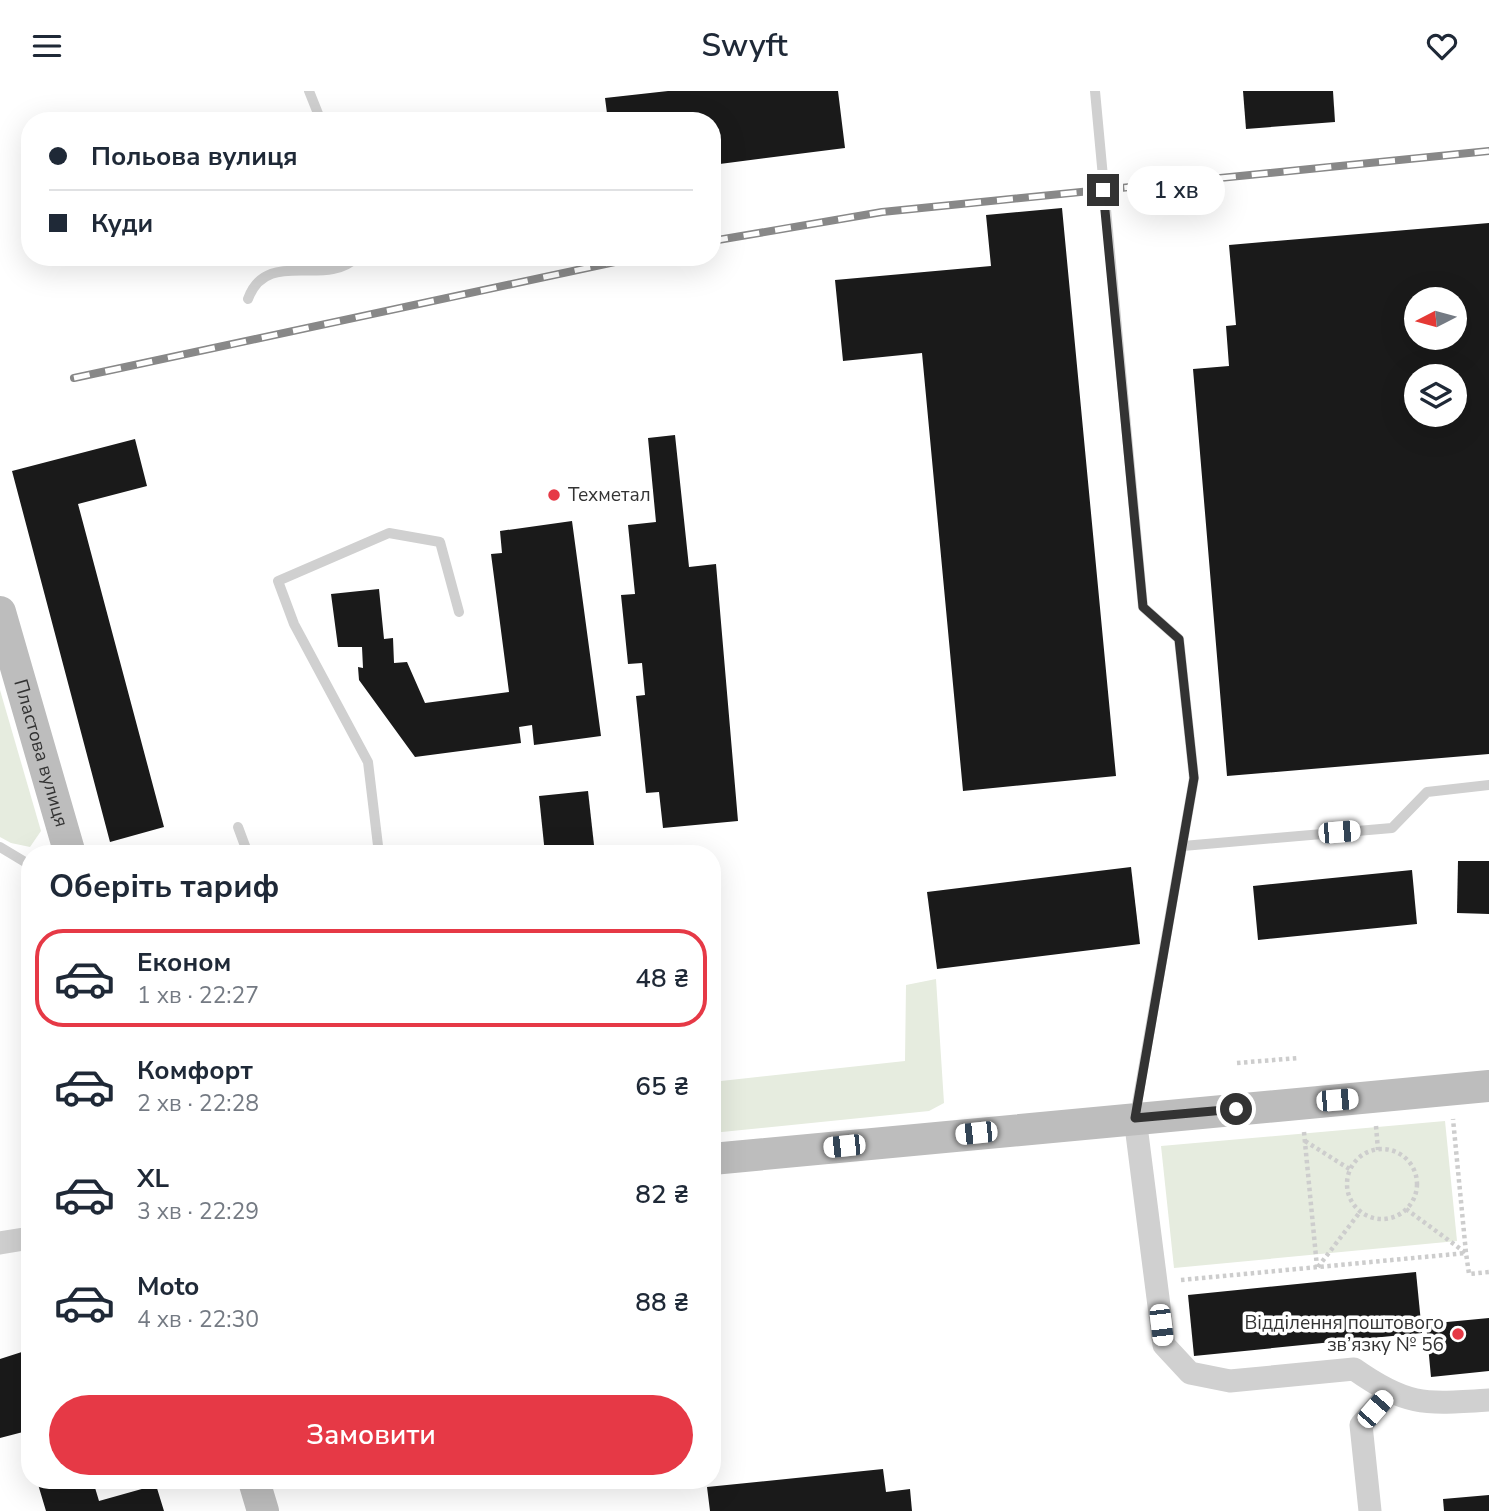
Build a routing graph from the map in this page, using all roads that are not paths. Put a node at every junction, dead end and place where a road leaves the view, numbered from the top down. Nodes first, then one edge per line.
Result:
1 (309, 91) edge
2 (1095, 91) edge
3 (317, 112) edge
4 (343, 266) edge
5 (248, 299) dead end
6 (0, 612) edge
7 (459, 612) dead end
8 (1489, 785) edge
9 (238, 827) dead end
10 (67, 845) edge
11 (245, 845) edge
12 (378, 845) edge
13 (1183, 846) junction
14 (0, 847) edge
15 (21, 860) edge
16 (1489, 1086) edge
17 (1135, 1118) junction
18 (721, 1158) edge
19 (21, 1240) edge
20 (0, 1243) edge
21 (1389, 1393) junction
22 (1489, 1400) edge
23 (256, 1489) edge
24 (263, 1511) edge
25 (1370, 1511) edge

1 - 3 lane
2 - 13 lane
4 - 5 lane
6 - 10 street, Пластова вулиця
7 - 12 lane
8 - 13 lane
9 - 11 lane
13 - 17 lane
14 - 15 lane
16 - 17 street
17 - 18 street
17 - 21 street
19 - 20 street
21 - 22 street
21 - 25 street
23 - 24 street

